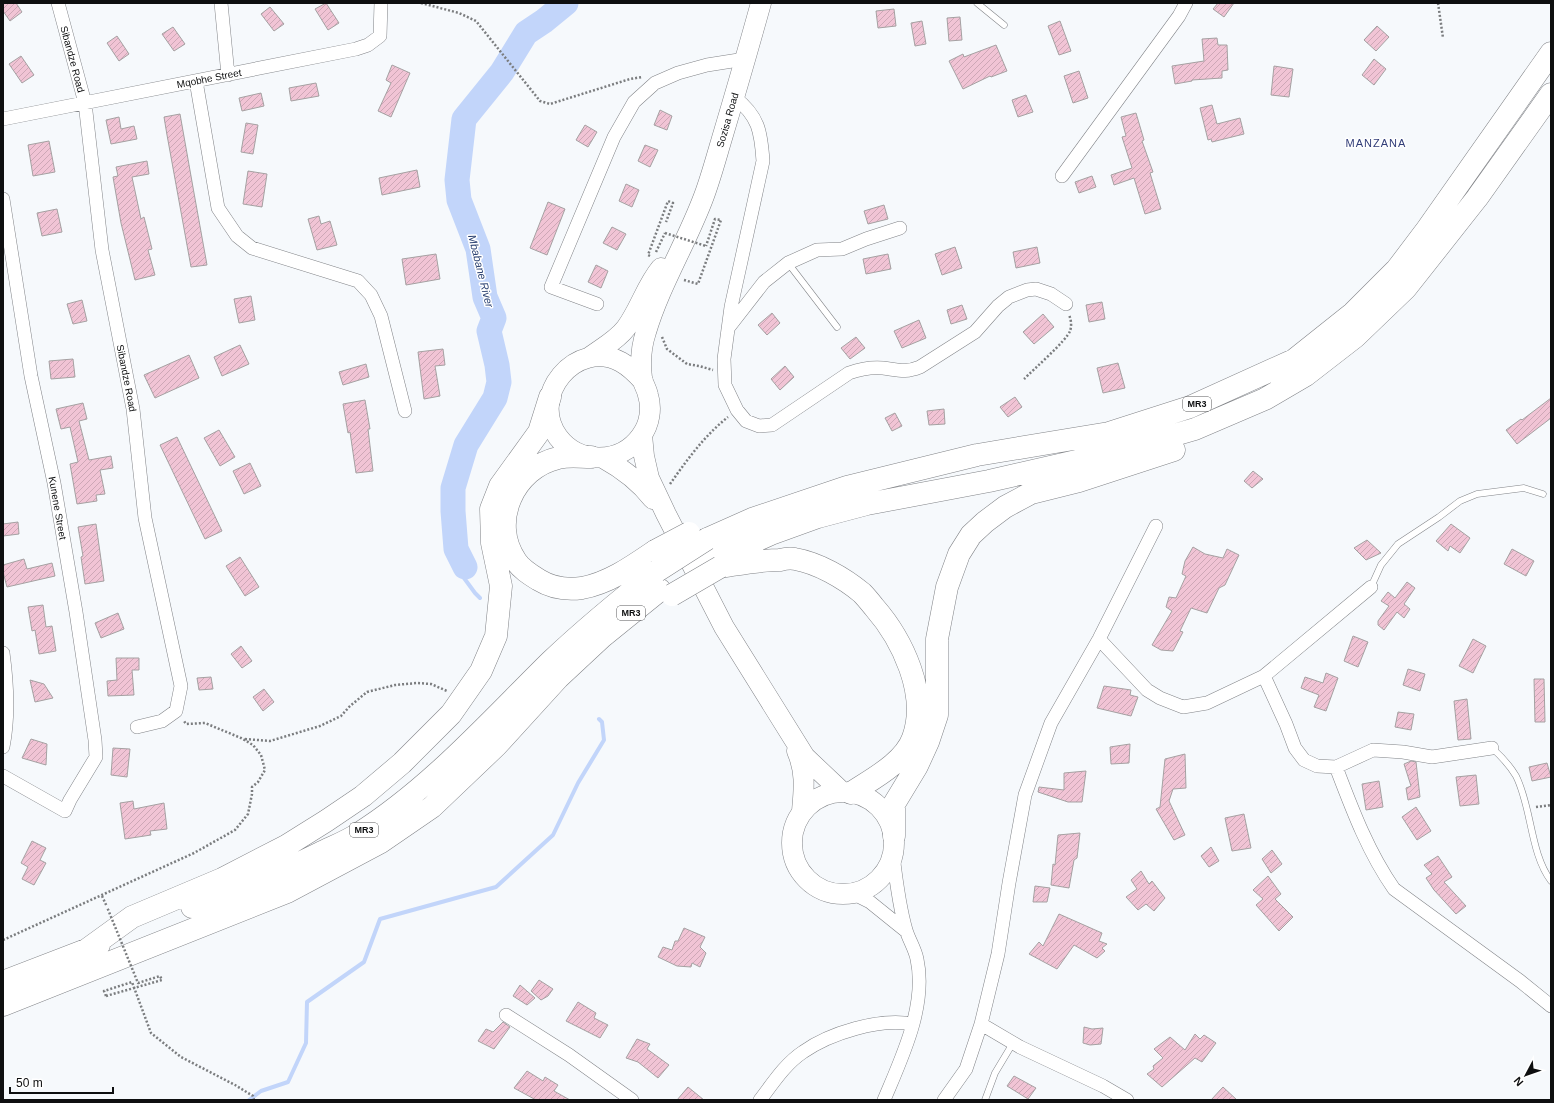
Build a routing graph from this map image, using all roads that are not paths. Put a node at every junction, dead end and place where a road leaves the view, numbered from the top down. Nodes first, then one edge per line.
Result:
1 (58, 3) edge
2 (221, 3) edge
3 (381, 3) edge
4 (761, 3) edge
5 (1186, 3) edge
6 (979, 4) edge
7 (1004, 25) dead end
8 (1551, 53) edge
9 (745, 59) junction
10 (228, 75) junction
11 (196, 81) junction
12 (1551, 94) edge
13 (734, 97) junction
14 (84, 103) junction
15 (3, 119) edge
16 (1062, 176) dead end
17 (3, 199) edge
18 (900, 228) dead end
19 (688, 236) junction
20 (788, 264) junction
21 (597, 304) dead end
22 (1066, 304) road end
23 (837, 327) dead end
24 (728, 328) junction
25 (1355, 337) junction
26 (590, 358) junction
27 (642, 381) junction
28 (550, 397) junction
29 (405, 411) dead end
30 (642, 434) junction
31 (597, 458) junction
32 (1543, 494) dead end
33 (666, 514) junction
34 (1156, 526) dead end
35 (711, 566) junction
36 (661, 577) junction
37 (1371, 587) joint
38 (1099, 639) junction
39 (3, 652) edge
40 (1264, 676) junction
41 (137, 727) dead end
42 (788, 730) junction
43 (3, 746) edge
44 (1492, 748) joint
45 (1336, 766) junction
46 (3, 776) edge
47 (846, 792) junction
48 (802, 811) junction
49 (893, 846) junction
50 (1551, 881) edge
51 (852, 893) junction
52 (906, 931) junction
53 (85, 952) junction
54 (3, 982) edge
55 (3, 1005) edge
56 (1551, 1006) edge
57 (506, 1015) dead end
58 (912, 1024) junction
59 (981, 1024) junction
60 (1013, 1043) junction
61 (632, 1100) edge
62 (760, 1100) edge
63 (884, 1100) edge
64 (944, 1100) edge
65 (985, 1100) edge
66 (1128, 1100) edge

1 - 14 street, Sibandze Road
2 - 10 street
3 - 10 street, Mqobhe Street
4 - 9 main road, Sozisa Road
5 - 16 street
6 - 7 lane
8 - 36 highway, MR3, bridge
9 - 13 main road, Sozisa Road
9 - 21 street
10 - 11 street, Mqobhe Street
11 - 14 street, Mqobhe Street
11 - 29 street
12 - 25 highway, MR3
13 - 19 main road, Sozisa Road
13 - 24 street
14 - 15 street, Mqobhe Street
14 - 41 street, Sibandze Road
17 - 46 street, Kunene Street
18 - 20 street
19 - 26 main road
19 - 27 main road, Sozisa Road
20 - 23 lane
20 - 24 street
22 - 24 street
25 - 35 highway, MR3
25 - 49 highway
26 - 27 main road
26 - 28 main road
27 - 30 main road
28 - 31 main road
28 - 53 highway
30 - 31 main road
30 - 33 main road
31 - 33 main road
31 - 36 highway
32 - 37 lane
33 - 42 main road
34 - 38 street
35 - 36 highway, bridge
35 - 47 highway
36 - 53 highway, MR3
36 - 55 highway, MR3
37 - 40 street
38 - 40 street
38 - 59 street
39 - 43 street
40 - 45 street
42 - 47 main road
42 - 48 main road
44 - 45 street
44 - 50 lane
45 - 56 street
47 - 48 main road
47 - 49 main road
48 - 51 main road
49 - 51 main road
49 - 52 street
51 - 52 street
52 - 58 street
53 - 54 highway, MR3
57 - 61 street
58 - 62 street
58 - 63 street
59 - 60 street
59 - 64 street
60 - 65 lane
60 - 66 street

